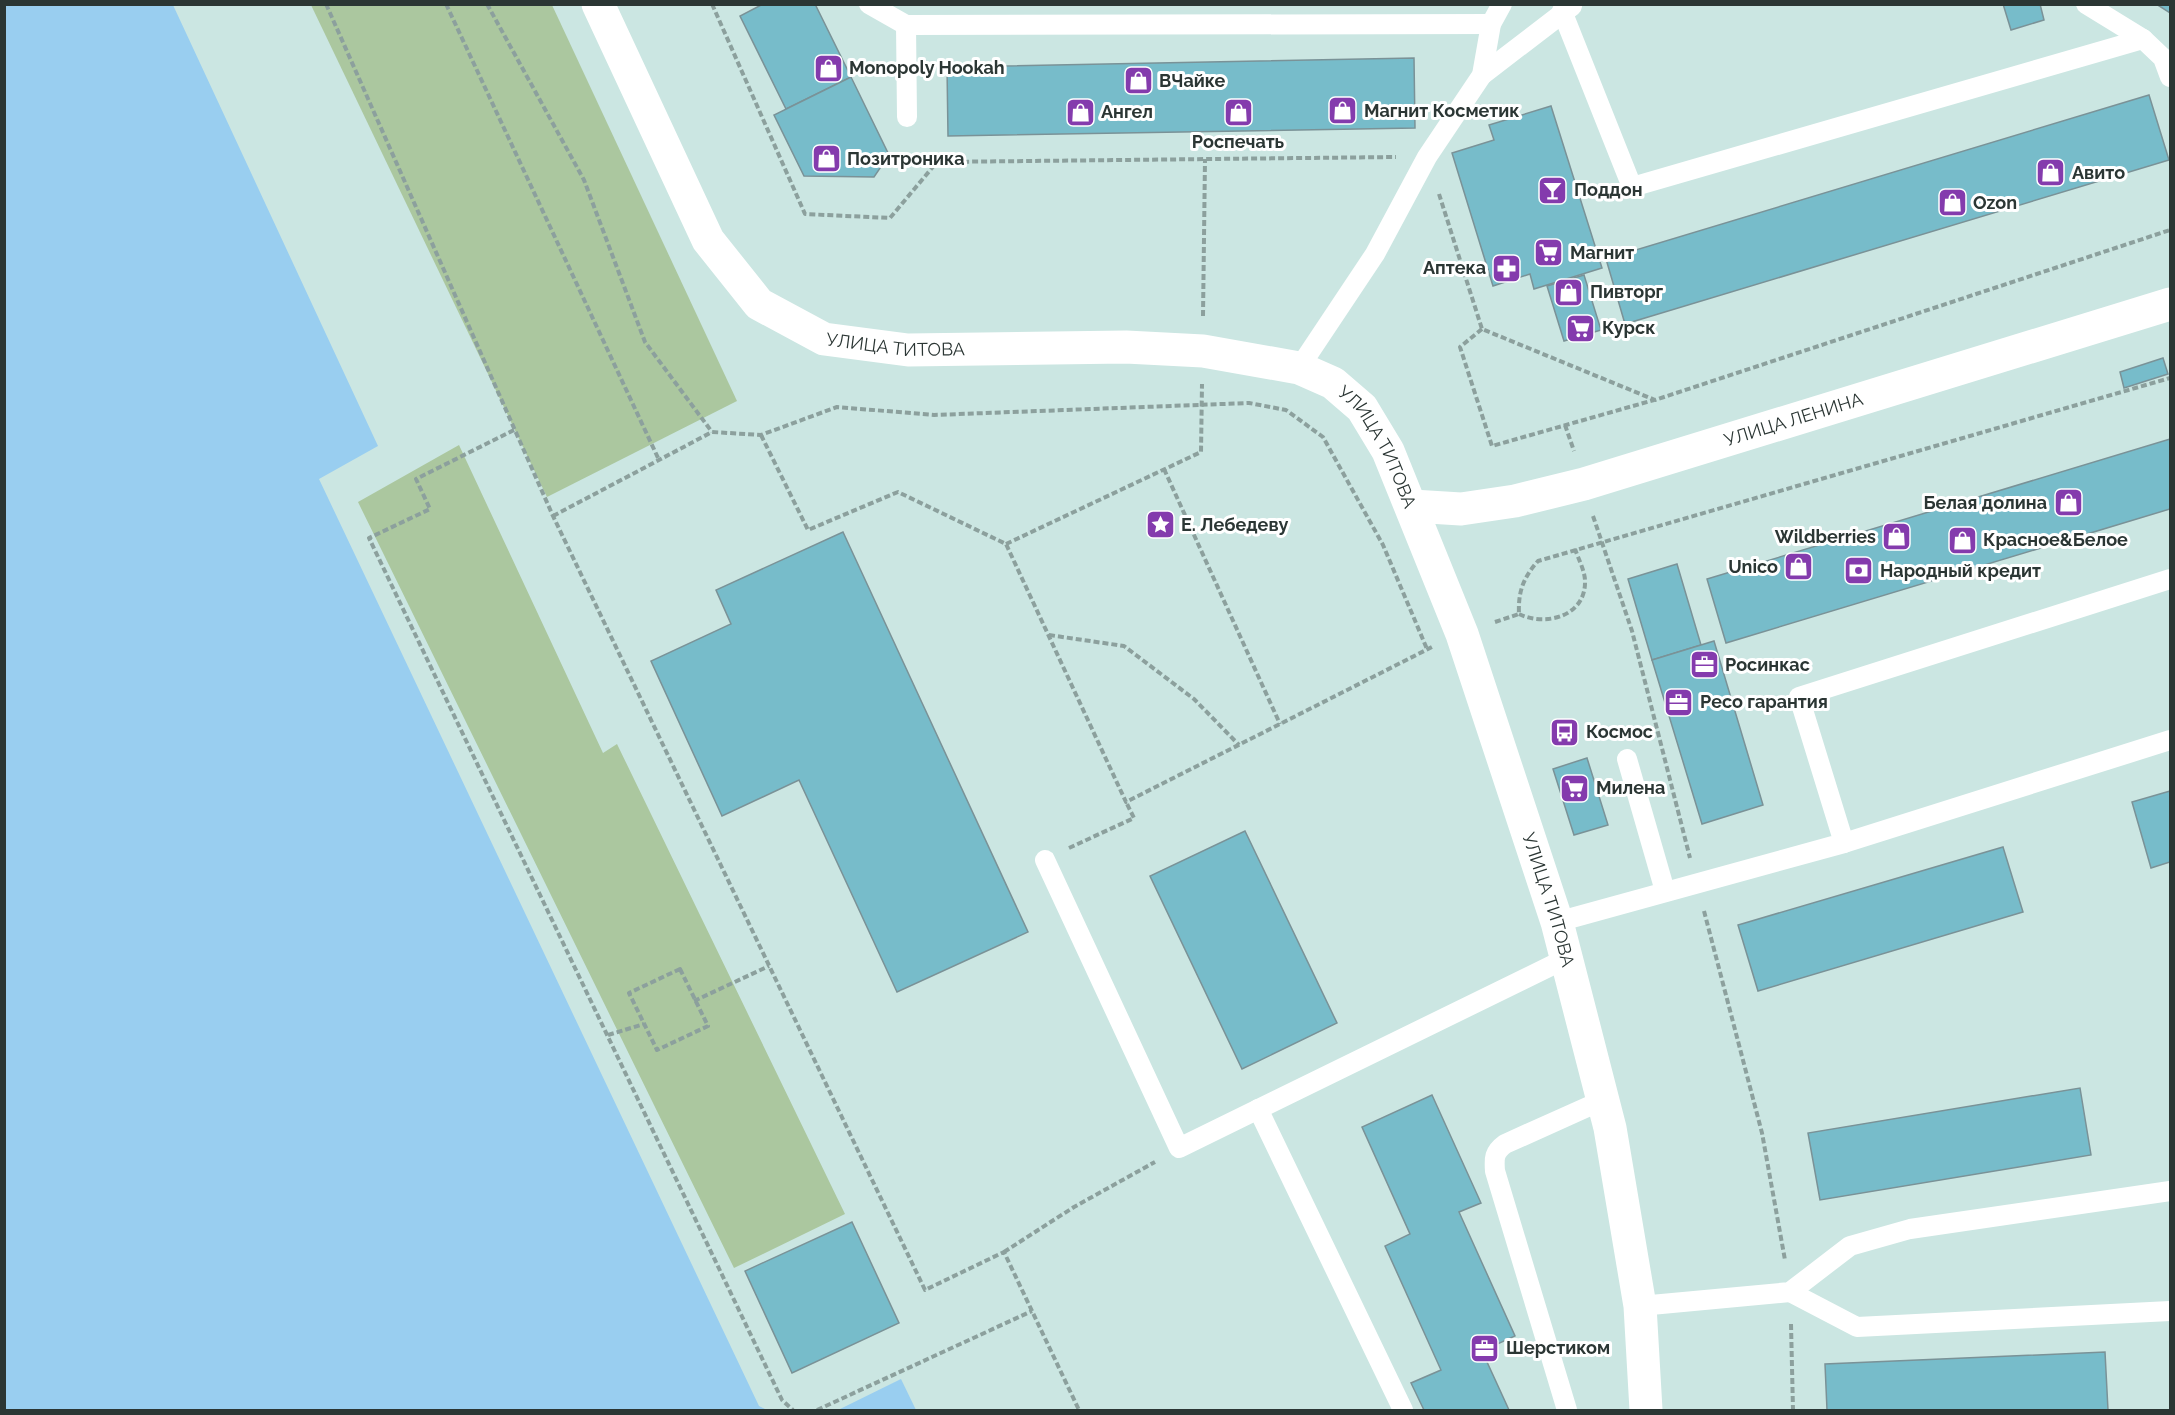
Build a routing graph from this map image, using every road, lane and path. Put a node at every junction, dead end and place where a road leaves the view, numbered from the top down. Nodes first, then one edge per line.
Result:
1 (326, 4) edge
2 (446, 4) edge
3 (487, 4) edge
4 (598, 4) edge
5 (712, 4) edge
6 (869, 4) edge
7 (1502, 4) edge
8 (2086, 4) edge
9 (1568, 8) edge
10 (1491, 24) junction
11 (906, 25) junction
12 (2143, 39) junction
13 (1482, 75) junction
14 (2170, 77) edge
15 (907, 117) dead end
16 (1427, 157) junction
17 (1205, 159) junction
18 (2170, 230) edge
19 (2170, 304) edge
20 (1482, 328) junction
21 (1203, 351) junction
22 (1299, 368) junction
23 (2170, 378) edge
24 (1655, 400) junction
25 (1202, 405) junction
26 (514, 430) junction
27 (712, 432) junction
28 (761, 435) junction
29 (659, 460) junction
30 (1164, 470) junction
31 (1412, 506) junction
32 (553, 516) junction
33 (1601, 542) junction
34 (1006, 544) junction
35 (1575, 549) junction
36 (2170, 579) edge
37 (1519, 614) junction
38 (1462, 633) junction
39 (1048, 635) junction
40 (1427, 649) junction
41 (1280, 724) junction
42 (2170, 740) edge
43 (1239, 745) junction
44 (1627, 759) dead end
45 (1126, 802) junction
46 (1844, 843) junction
47 (1045, 860) joint
48 (1696, 883) junction
49 (1665, 891) junction
50 (1557, 922) junction
51 (1567, 958) junction
52 (769, 966) junction
53 (694, 1001) junction
54 (644, 1024) junction
55 (608, 1035) junction
56 (1603, 1100) junction
57 (1258, 1109) junction
58 (1179, 1148) junction
59 (2170, 1191) edge
60 (1004, 1252) junction
61 (1790, 1292) junction
62 (1641, 1306) junction
63 (1032, 1311) junction
64 (2170, 1311) edge
65 (793, 1410) edge
66 (817, 1410) edge
67 (1079, 1410) edge
68 (1403, 1410) edge
69 (1567, 1410) edge
70 (1646, 1410) edge
71 (1793, 1410) edge

1 - 26 path
2 - 29 path
3 - 27 path
4 - 21 main road, УЛИЦА ТИТОВА
5 - 17 path
6 - 11 lane
7 - 10 lane
8 - 12 lane
9 - 12 lane
9 - 13 lane
10 - 11 lane
10 - 13 lane
11 - 15 lane
12 - 14 lane
13 - 16 lane
16 - 17 path
16 - 20 path
16 - 22 lane
17 - 21 path
18 - 24 path
19 - 31 main road, УЛИЦА ЛЕНИНА
20 - 24 path
20 - 24 path
21 - 22 main road, УЛИЦА ТИТОВА
21 - 25 path
22 - 31 main road, УЛИЦА ТИТОВА
23 - 33 path
25 - 28 path
25 - 30 path
25 - 40 path
26 - 32 path
26 - 55 path
27 - 28 path
27 - 29 path
28 - 34 path
29 - 32 path
30 - 34 path
30 - 41 path
31 - 38 main road, УЛИЦА ТИТОВА
32 - 52 path
33 - 35 path
33 - 48 path
34 - 39 path
35 - 37 path
35 - 37 path
36 - 46 lane
37 - 38 path
38 - 40 path
38 - 50 main road, УЛИЦА ТИТОВА
39 - 43 path
39 - 45 path
40 - 41 path
41 - 43 path
42 - 46 lane
43 - 45 path
44 - 49 lane
45 - 47 path
46 - 48 lane
47 - 58 lane
48 - 49 lane
48 - 61 path
49 - 50 lane
50 - 51 main road, УЛИЦА ТИТОВА
51 - 56 main road, УЛИЦА ТИТОВА
51 - 57 lane
52 - 53 path
52 - 60 path
53 - 54 path
53 - 54 path
54 - 55 path
55 - 65 path
56 - 62 main road, УЛИЦА ТИТОВА
56 - 69 lane
57 - 58 lane
57 - 68 lane
58 - 60 path
59 - 61 lane
60 - 63 path
61 - 62 lane
61 - 64 lane
61 - 71 path
62 - 70 main road, УЛИЦА ТИТОВА
63 - 66 path
63 - 67 path

